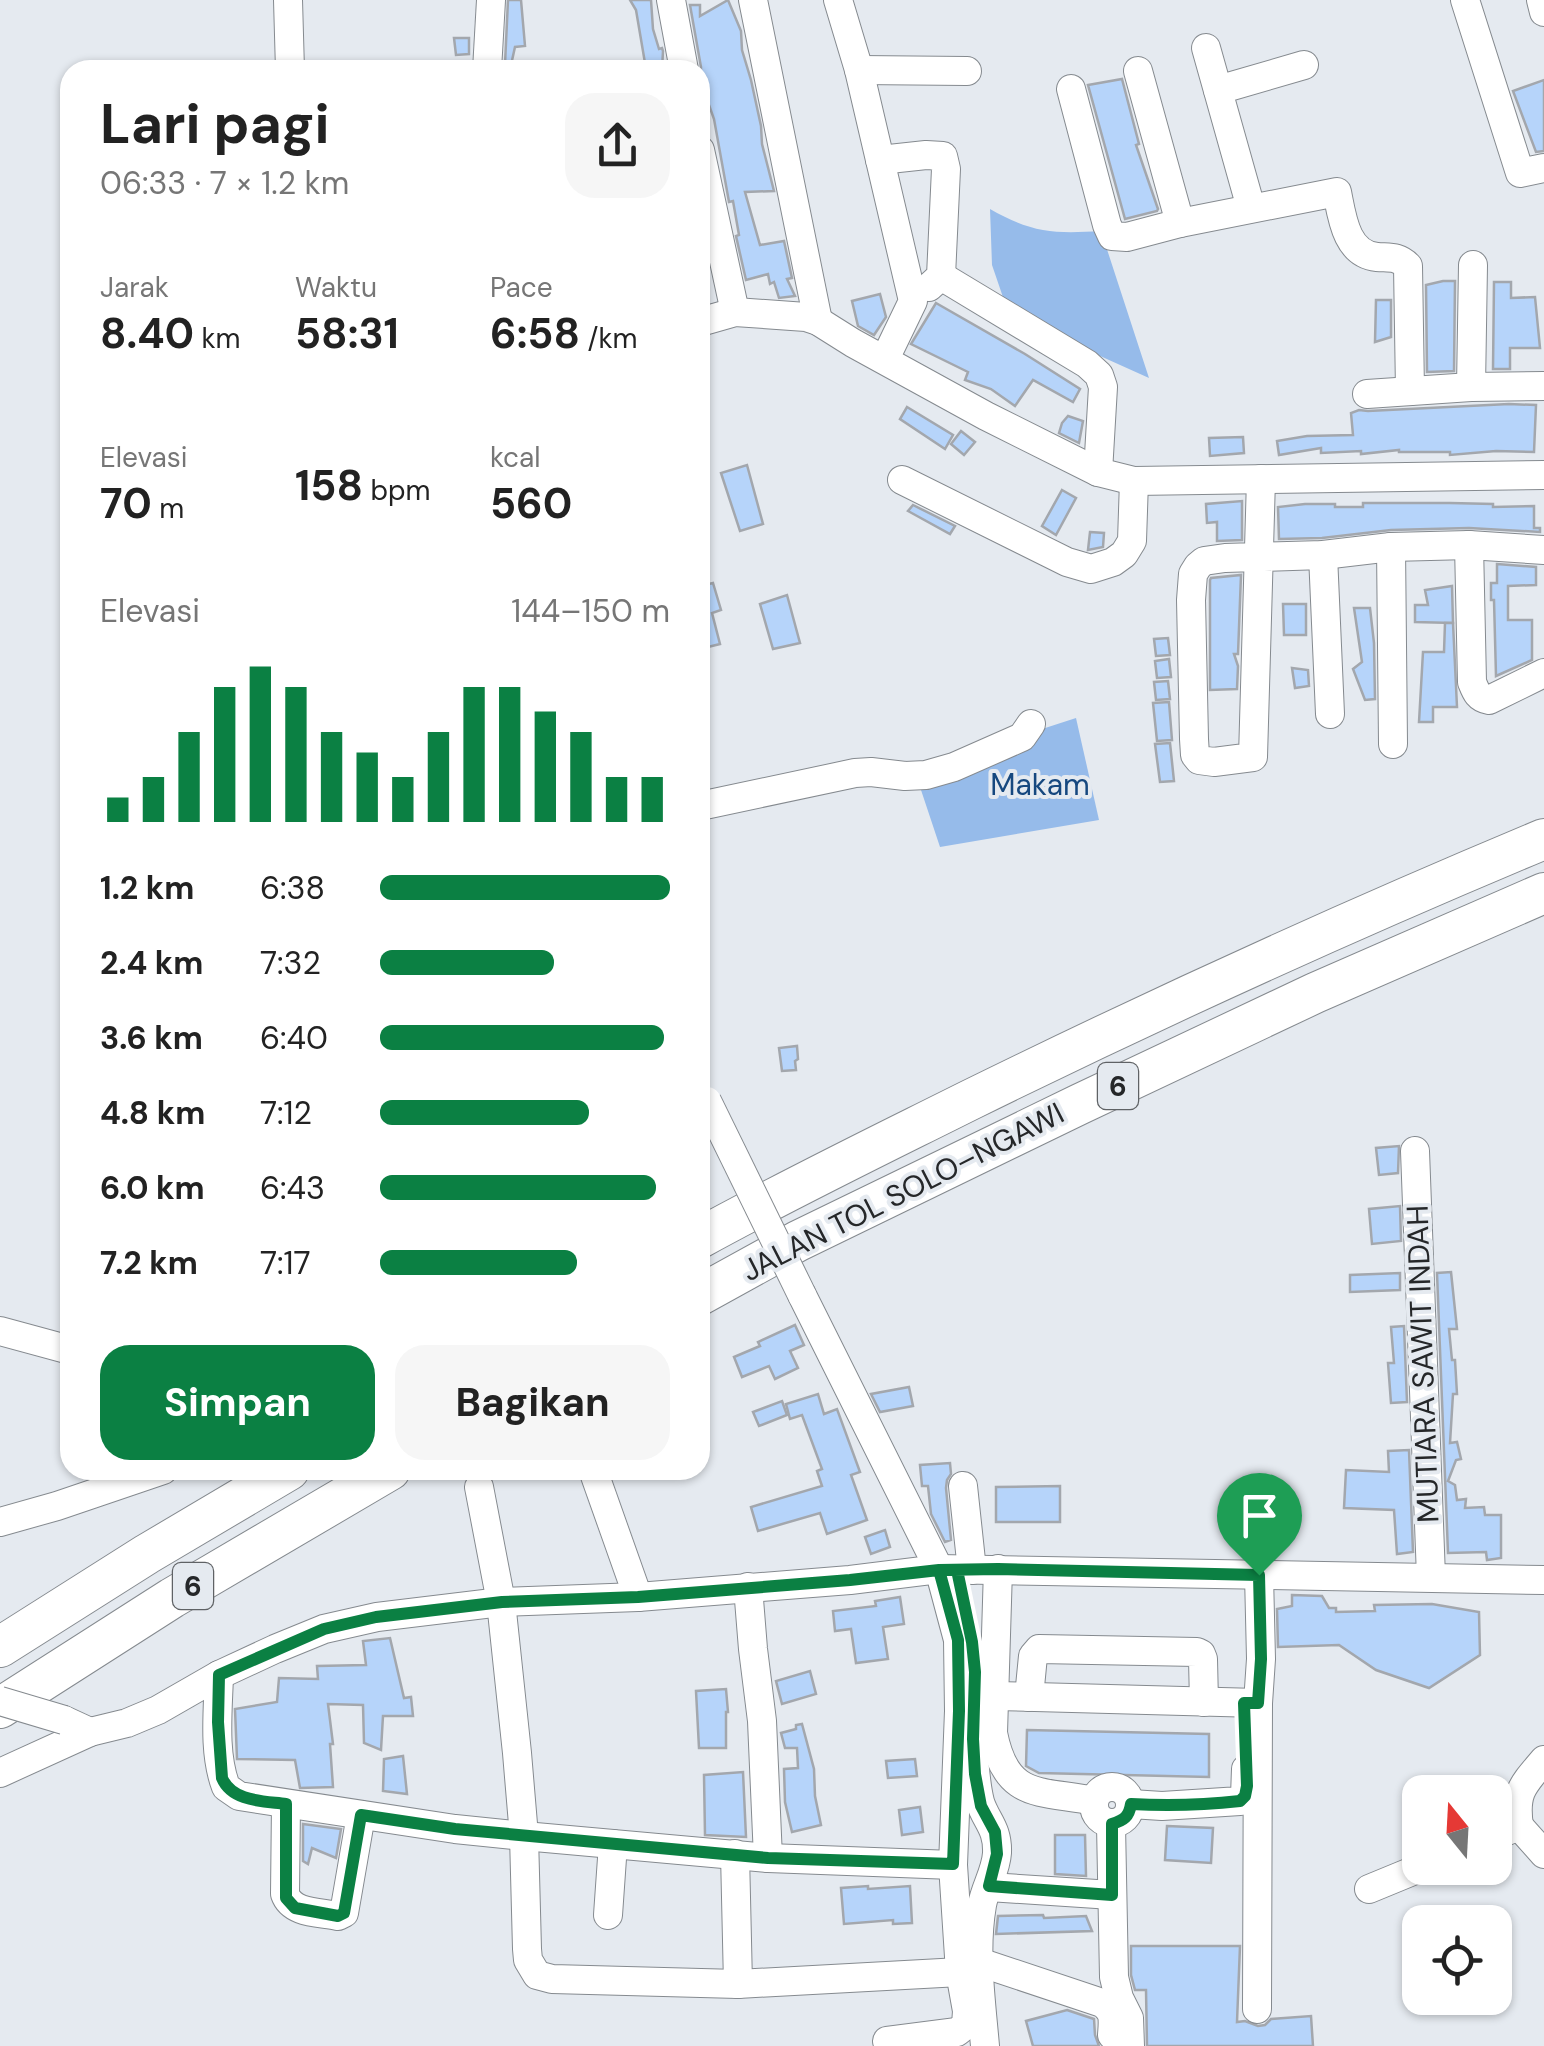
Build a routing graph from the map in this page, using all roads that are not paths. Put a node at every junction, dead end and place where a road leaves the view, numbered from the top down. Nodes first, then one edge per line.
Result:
1 (288, 0) edge
2 (491, 0) edge
3 (671, 0) edge
4 (752, 0) edge
5 (838, 0) edge
6 (1465, 0) edge
7 (1541, 0) edge
8 (1544, 12) edge
9 (1206, 48) dead end
10 (290, 60) edge
11 (488, 60) edge
12 (682, 60) edge
13 (1304, 65) dead end
14 (859, 70) junction
15 (968, 70) dead end
16 (1138, 71) dead end
17 (1071, 90) dead end
18 (1218, 90) junction
19 (880, 160) junction
20 (1544, 168) edge
21 (1251, 208) junction
22 (1180, 223) junction
23 (710, 233) edge
24 (1473, 265) dead end
25 (941, 276) junction
26 (913, 301) junction
27 (735, 312) junction
28 (710, 319) edge
29 (818, 321) junction
30 (885, 359) junction
31 (1544, 386) edge
32 (1471, 387) junction
33 (1410, 391) junction
34 (1366, 394) dead end
35 (1098, 472) junction
36 (1544, 475) edge
37 (1260, 479) junction
38 (902, 480) dead end
39 (1143, 481) junction
40 (1469, 545) junction
41 (1391, 546) junction
42 (1544, 550) edge
43 (1322, 555) junction
44 (1258, 557) junction
45 (1544, 673) edge
46 (1330, 714) dead end
47 (1030, 724) dead end
48 (1393, 744) dead end
49 (710, 804) edge
50 (1544, 840) edge
51 (1544, 893) edge
52 (710, 1106) edge
53 (1415, 1151) dead end
54 (710, 1232) edge
55 (710, 1289) edge
56 (0, 1331) edge
57 (60, 1347) edge
58 (133, 1480) edge
59 (272, 1480) edge
60 (373, 1480) edge
61 (597, 1480) edge
62 (964, 1486) dead end
63 (478, 1487) dead end
64 (0, 1522) edge
65 (966, 1570) junction
66 (1253, 1575) junction
67 (1430, 1577) junction
68 (1544, 1580) edge
69 (748, 1587) junction
70 (638, 1597) junction
71 (502, 1602) junction
72 (0, 1648) edge
73 (219, 1675) junction
74 (995, 1696) junction
75 (1029, 1697) junction
76 (1204, 1702) junction
77 (1251, 1703) junction
78 (0, 1704) edge
79 (77, 1726) junction
80 (1544, 1760) edge
81 (0, 1773) edge
82 (286, 1804) junction
83 (1121, 1814) junction
84 (361, 1815) junction
85 (1512, 1822) edge
86 (1512, 1834) edge
87 (524, 1836) junction
88 (613, 1844) junction
89 (735, 1854) junction
90 (1544, 1854) edge
91 (768, 1858) junction
92 (953, 1864) junction
93 (1402, 1875) edge
94 (989, 1886) junction
95 (1368, 1889) dead end
96 (1112, 1895) junction
97 (608, 1914) dead end
98 (969, 1967) junction
99 (738, 1984) junction
100 (1257, 2009) dead end
101 (887, 2042) dead end
102 (987, 2045) edge
103 (1111, 2046) edge
104 (1130, 2046) edge

1 - 10 street
2 - 11 street
3 - 12 street
4 - 29 street
5 - 14 street
6 - 20 street
7 - 8 street
9 - 18 street
13 - 18 street
14 - 15 street
14 - 19 street
16 - 22 street
17 - 22 street
18 - 21 street
19 - 25 street
19 - 26 street
21 - 22 street
21 - 33 street
23 - 27 street
24 - 32 street
25 - 26 street
25 - 35 street
26 - 30 street
27 - 28 street
27 - 29 street
29 - 30 street
30 - 35 street
31 - 32 street
32 - 33 street
33 - 34 street
35 - 39 street
36 - 37 street
37 - 39 street
37 - 44 street
38 - 39 street
40 - 41 street
40 - 42 street
40 - 45 street
41 - 43 street
41 - 48 street
43 - 44 street
43 - 46 street
44 - 44 street
47 - 49 street
50 - 54 highway, JALAN TOL SOLO–NGAWI / 6
51 - 55 highway, JALAN TOL SOLO–NGAWI / 6
52 - 65 street, bridge
53 - 67 street, MUTIARA SAWIT INDAH
56 - 57 street
58 - 64 street
59 - 72 highway, 6
60 - 78 highway, 6
61 - 70 street
62 - 65 street
63 - 71 street
65 - 66 street
65 - 69 street
65 - 74 street
65 - 92 street
65 - 94 street
66 - 67 street
66 - 77 street
67 - 68 street
69 - 70 street
69 - 91 street
70 - 71 street
71 - 73 street
71 - 87 street
73 - 79 street
73 - 82 street
74 - 75 street
74 - 83 street
75 - 76 street
75 - 76 street
76 - 77 street
77 - 83 street
77 - 100 street
78 - 79 street, bridge
79 - 81 street
80 - 85 street
82 - 84 street
82 - 84 street
83 - 96 street
84 - 87 street
86 - 90 street
87 - 88 street
87 - 99 street
88 - 89 street
88 - 97 street
89 - 91 street
89 - 99 street
91 - 92 street
92 - 98 street
93 - 95 street
94 - 96 street
94 - 98 street
96 - 104 street
98 - 99 street
98 - 101 street
98 - 102 street
98 - 103 street

